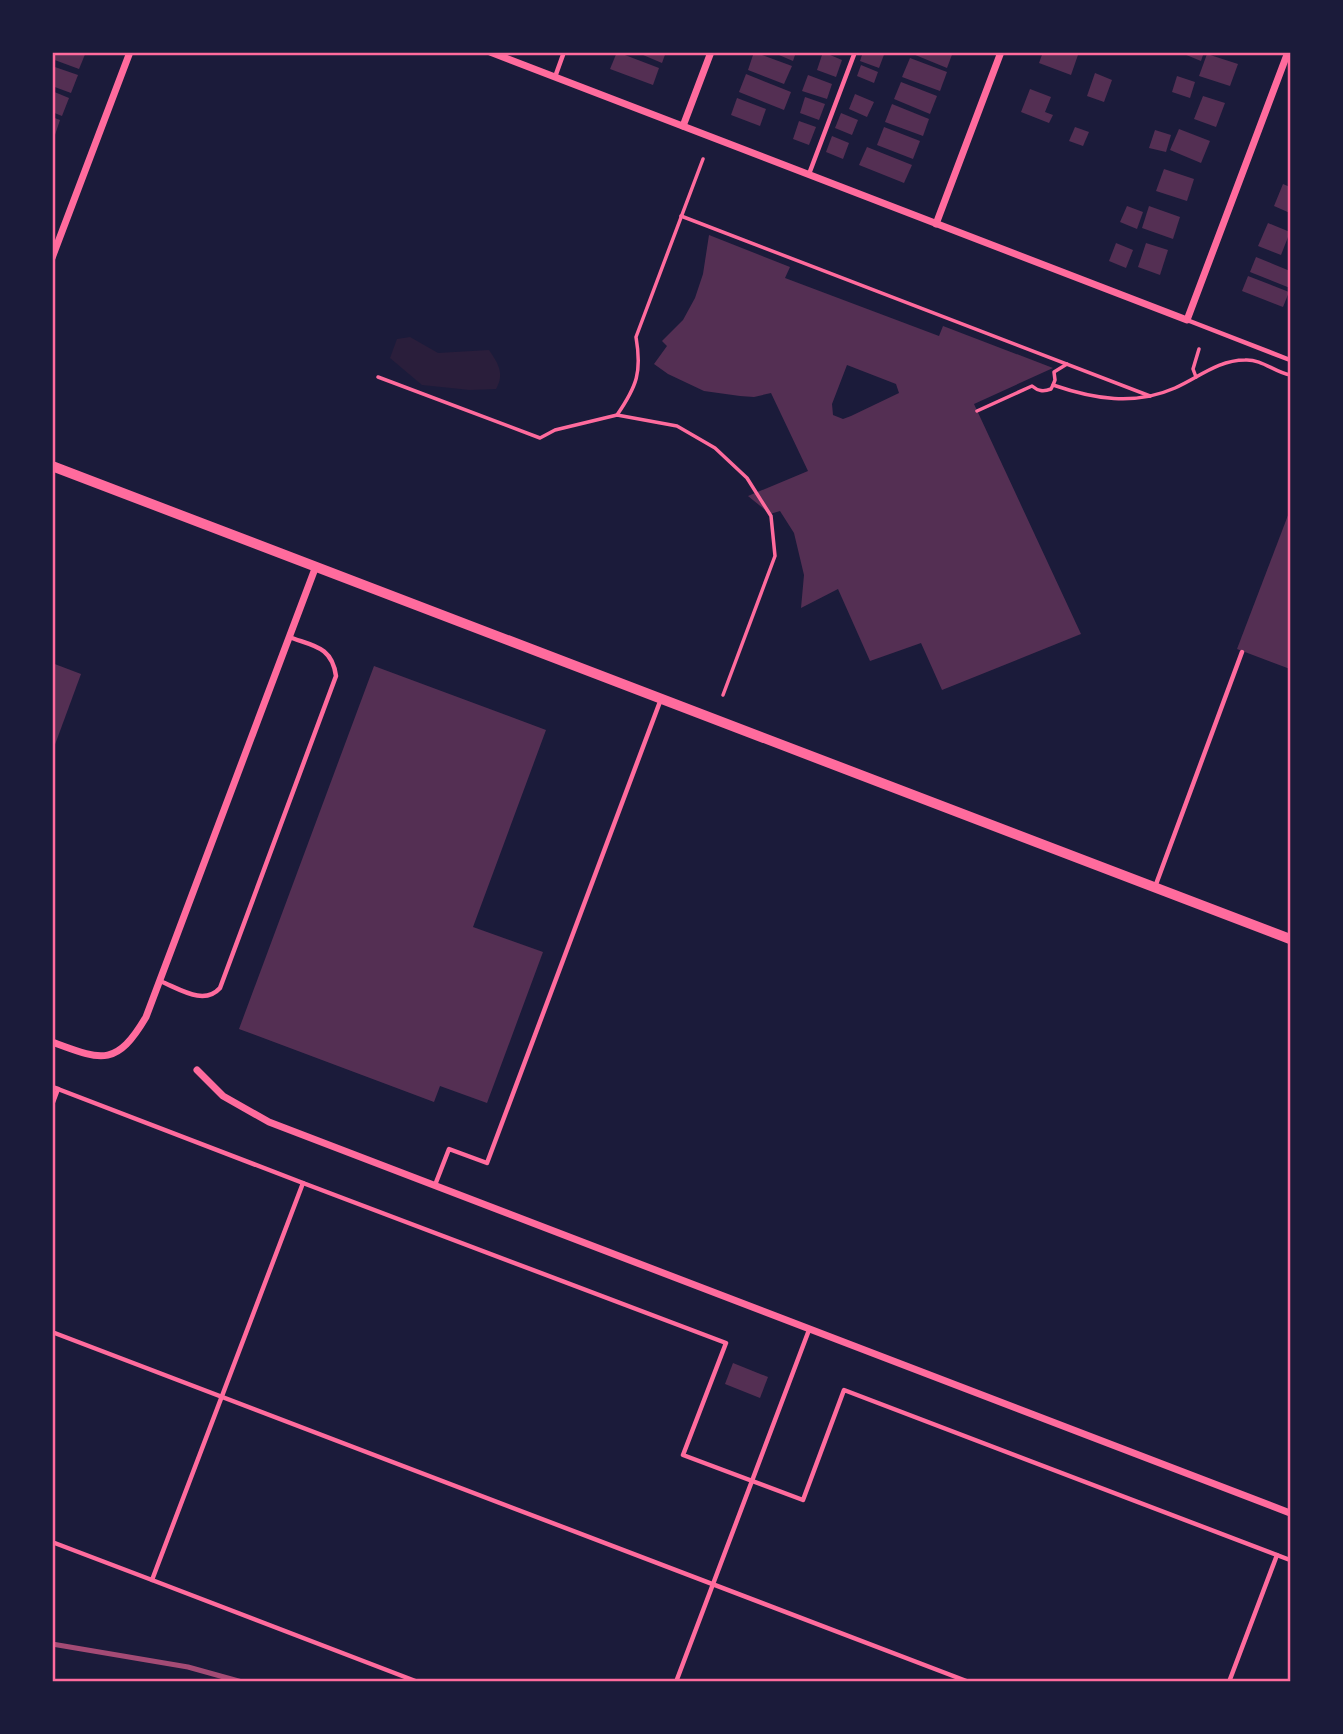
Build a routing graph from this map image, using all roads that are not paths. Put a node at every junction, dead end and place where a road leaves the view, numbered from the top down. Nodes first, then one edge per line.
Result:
1 (130, 52) edge
2 (490, 52) edge
3 (564, 52) edge
4 (710, 52) edge
5 (855, 52) edge
6 (1001, 52) edge
7 (1289, 52) edge
8 (555, 77) junction
9 (683, 127) junction
10 (809, 175) junction
11 (936, 224) junction
12 (52, 258) edge
13 (1187, 320) junction
14 (1290, 360) edge
15 (52, 466) edge
16 (316, 566) junction
17 (289, 637) junction
18 (1242, 652) dead end
19 (662, 698) junction
20 (1156, 887) junction
21 (1290, 939) edge
22 (160, 981) junction
23 (52, 1042) edge
24 (197, 1070) dead end
25 (55, 1088) edge
26 (52, 1105) edge
27 (303, 1182) junction
28 (435, 1185) junction
29 (809, 1329) junction
30 (52, 1332) edge
31 (222, 1397) junction
32 (752, 1481) junction
33 (1290, 1513) edge
34 (52, 1542) edge
35 (1278, 1555) junction
36 (1290, 1560) edge
37 (152, 1580) junction
38 (713, 1584) junction
39 (418, 1682) edge
40 (676, 1682) edge
41 (969, 1682) edge
42 (1229, 1682) edge

1 - 12 street
2 - 8 street
3 - 8 lane
4 - 9 street
5 - 10 lane
6 - 11 street
7 - 13 street
8 - 9 street
9 - 10 street
10 - 11 street
11 - 13 street
13 - 14 lane
15 - 16 street
16 - 17 street
16 - 19 street
17 - 22 street
17 - 22 lane
18 - 20 lane
19 - 20 street
19 - 28 lane
20 - 21 street
22 - 23 street
24 - 28 street
25 - 26 lane
25 - 27 lane
27 - 31 lane
27 - 32 lane
28 - 29 street
29 - 32 lane
29 - 33 street
30 - 31 lane
31 - 37 lane
31 - 38 lane
32 - 35 lane
32 - 38 lane
34 - 37 lane
35 - 36 lane
35 - 42 lane
37 - 39 lane
38 - 40 lane
38 - 41 lane

